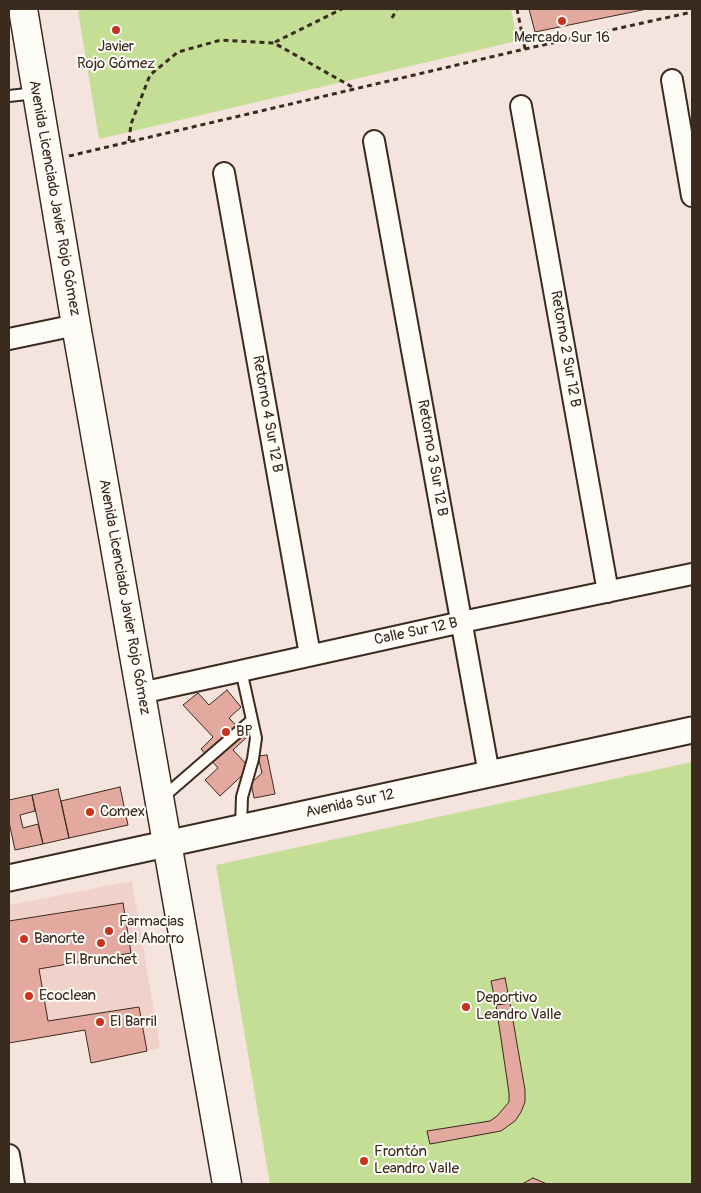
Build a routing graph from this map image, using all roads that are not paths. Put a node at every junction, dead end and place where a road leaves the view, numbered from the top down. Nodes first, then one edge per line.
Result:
1 (23, 9) edge
2 (672, 80) dead end
3 (37, 93) junction
4 (9, 96) edge
5 (521, 106) dead end
6 (374, 141) dead end
7 (224, 173) dead end
8 (692, 196) edge
9 (76, 326) junction
10 (9, 339) edge
11 (692, 574) edge
12 (608, 592) junction
13 (462, 622) junction
14 (310, 655) junction
15 (241, 670) junction
16 (141, 693) junction
17 (252, 720) junction
18 (692, 730) edge
19 (489, 774) junction
20 (160, 800) junction
21 (241, 827) junction
22 (167, 843) junction
23 (9, 878) edge
24 (9, 1155) edge
25 (14, 1184) edge
26 (227, 1184) edge

1 - 3 main road, Avenida Licenciado Javier Rojo Gómez
2 - 8 street
3 - 4 lane
3 - 9 main road, Avenida Licenciado Javier Rojo Gómez
5 - 12 street, Retorno 2 Sur 12 B
6 - 13 street, Retorno 3 Sur 12 B
7 - 14 street, Retorno 4 Sur 12 B
9 - 10 street
9 - 16 main road, Avenida Licenciado Javier Rojo Gómez
11 - 12 street, Calle Sur 12 B
12 - 13 street, Calle Sur 12 B
13 - 14 street, Calle Sur 12 B
13 - 19 street, Retorno 3 Sur 12 B
14 - 15 street, Calle Sur 12 B
15 - 16 street, Calle Sur 12 B
15 - 17 lane
16 - 20 main road, Avenida Licenciado Javier Rojo Gómez
17 - 20 lane
17 - 21 lane
18 - 19 street, Avenida Sur 12
19 - 21 street, Avenida Sur 12
20 - 22 main road, Avenida Licenciado Javier Rojo Gómez
21 - 22 street, Avenida Sur 12
22 - 23 street, Avenida Sur 12
22 - 26 main road, Avenida Licenciado Javier Rojo Gómez
24 - 25 street

